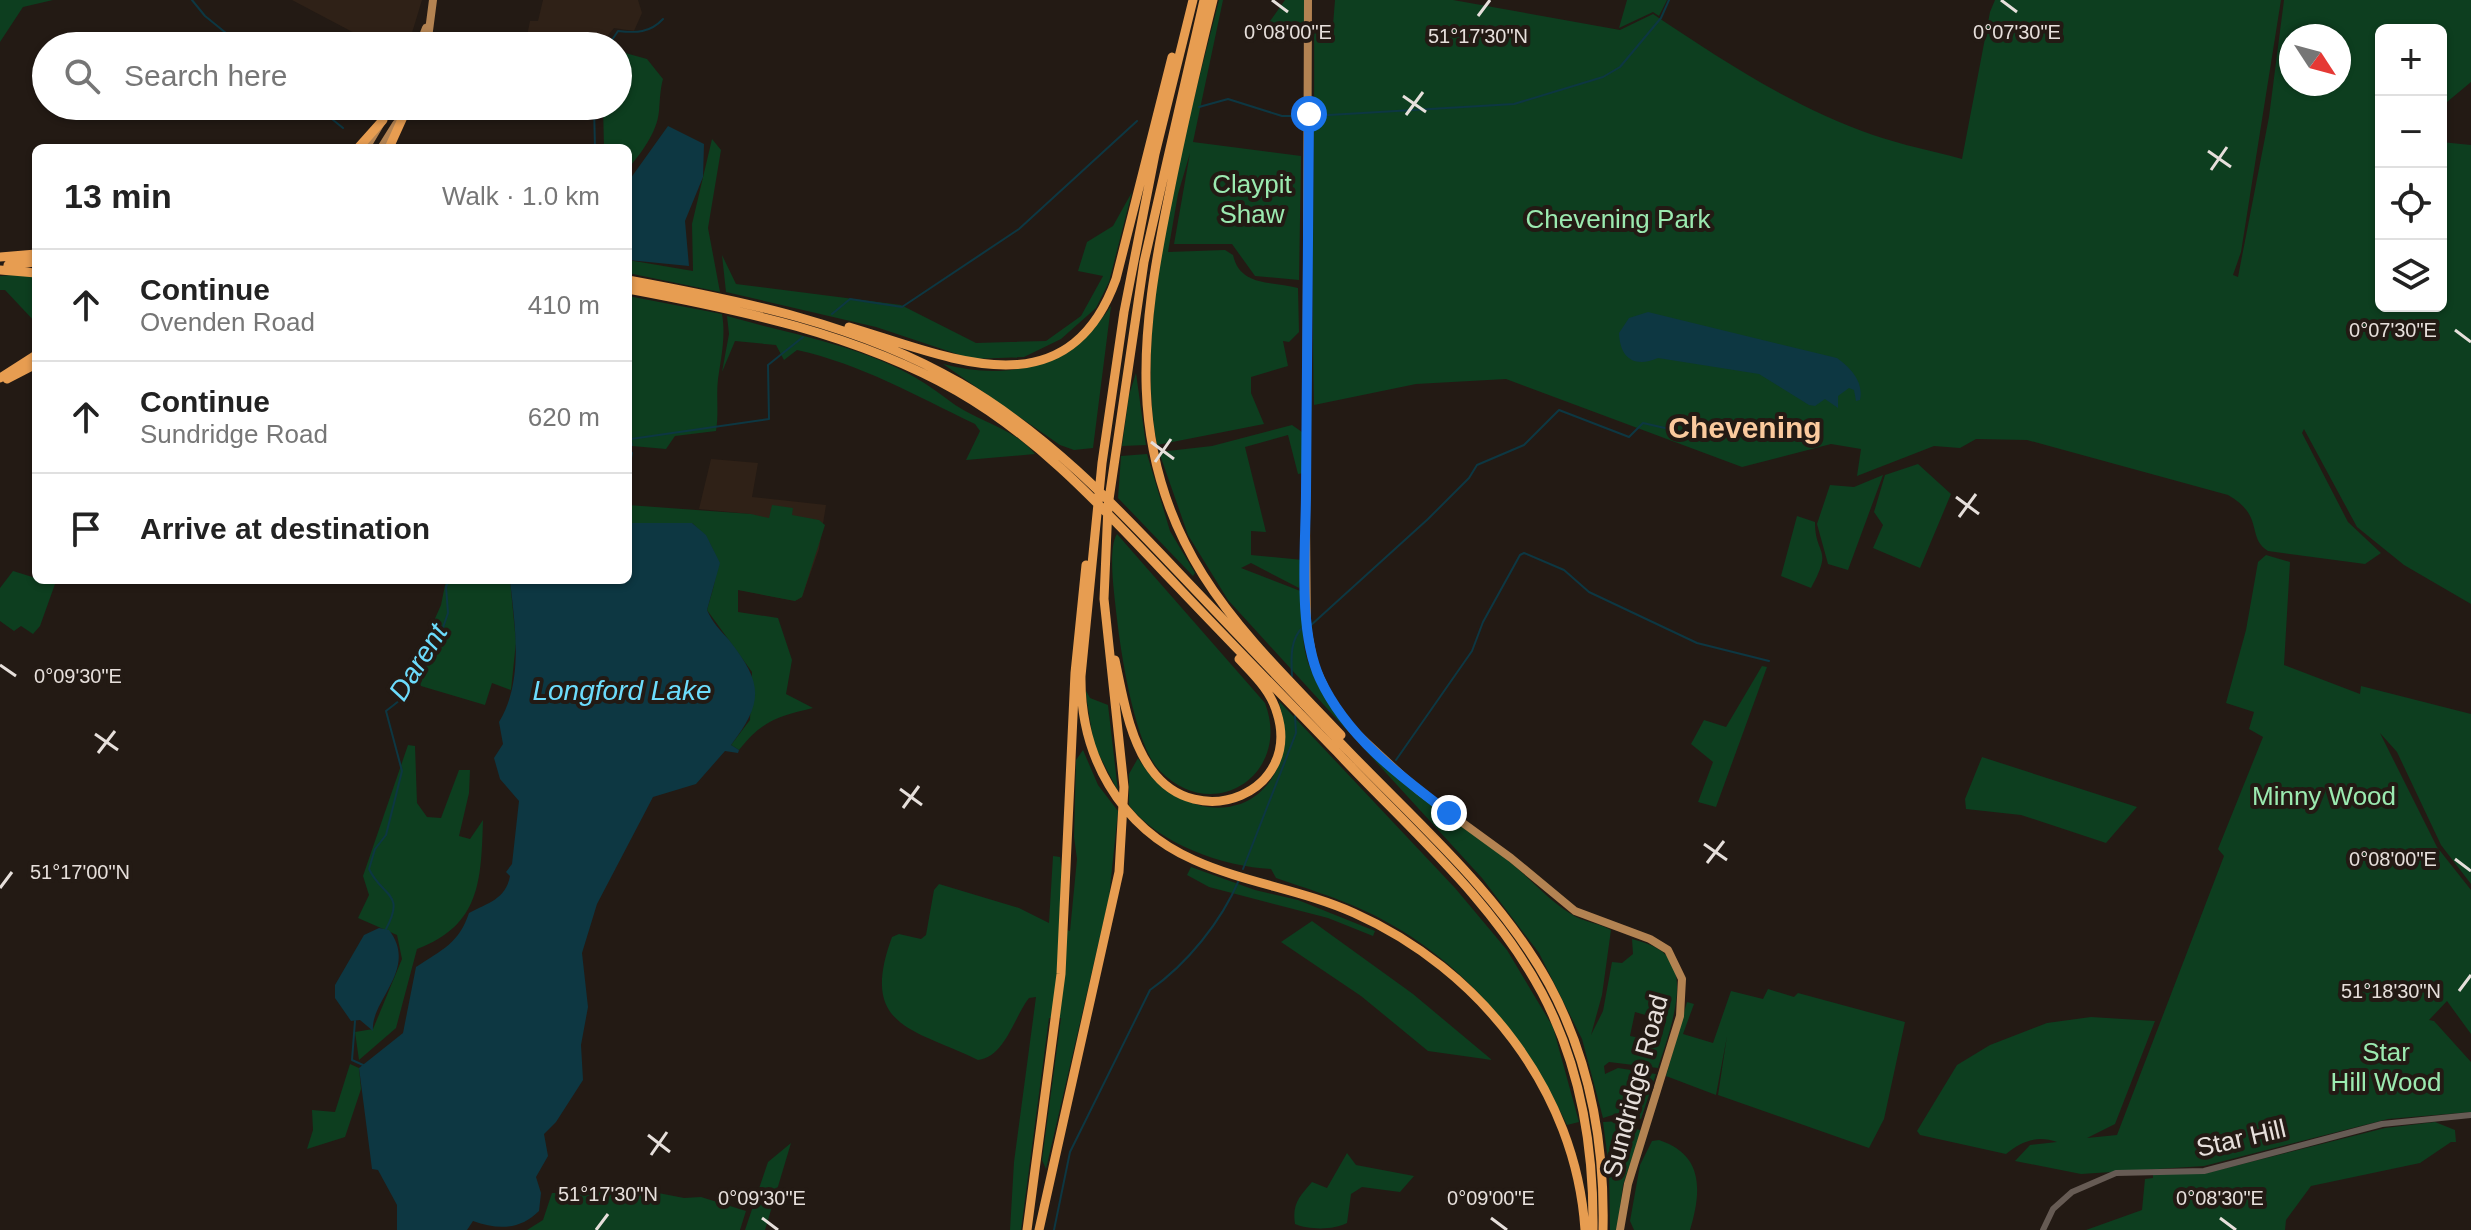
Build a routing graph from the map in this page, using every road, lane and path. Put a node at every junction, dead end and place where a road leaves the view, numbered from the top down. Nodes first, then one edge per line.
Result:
1 (1193, 0) edge
2 (1204, 0) edge
3 (1213, 0) edge
4 (1308, 0) edge
5 (432, 5) edge
6 (1187, 21) junction
7 (423, 32) edge
8 (429, 32) edge
9 (383, 120) joint
10 (398, 120) edge
11 (401, 120) edge
12 (362, 144) edge
13 (368, 144) edge
14 (383, 144) edge
15 (391, 144) edge
16 (32, 254) edge
17 (0, 257) edge
18 (32, 263) edge
19 (0, 268) edge
20 (32, 272) edge
21 (632, 281) edge
22 (632, 290) edge
23 (769, 310) junction
24 (32, 358) edge
25 (32, 366) edge
26 (0, 380) edge
27 (1102, 463) junction
28 (1083, 480) junction
29 (1174, 583) junction
30 (1104, 612) junction
31 (1413, 817) junction
32 (2469, 1115) edge
33 (1027, 1230) edge
34 (1039, 1230) edge
35 (1585, 1230) edge
36 (1593, 1230) edge
37 (1603, 1230) edge
38 (1620, 1230) edge
39 (2043, 1230) edge

1 - 6 highway
2 - 30 highway
3 - 31 highway
4 - 38 main road, Sundridge Road
5 - 7 main road
5 - 8 main road
6 - 23 highway
6 - 27 highway
9 - 12 highway
9 - 13 main road
10 - 14 main road
11 - 15 highway
16 - 17 highway
18 - 19 highway
19 - 20 highway
21 - 23 highway
22 - 28 highway
23 - 28 highway
24 - 26 highway
25 - 26 highway
27 - 33 highway
27 - 35 highway
28 - 29 highway
28 - 31 highway
29 - 30 highway
29 - 36 highway
30 - 34 highway
31 - 37 highway
32 - 39 street, Star Hill

